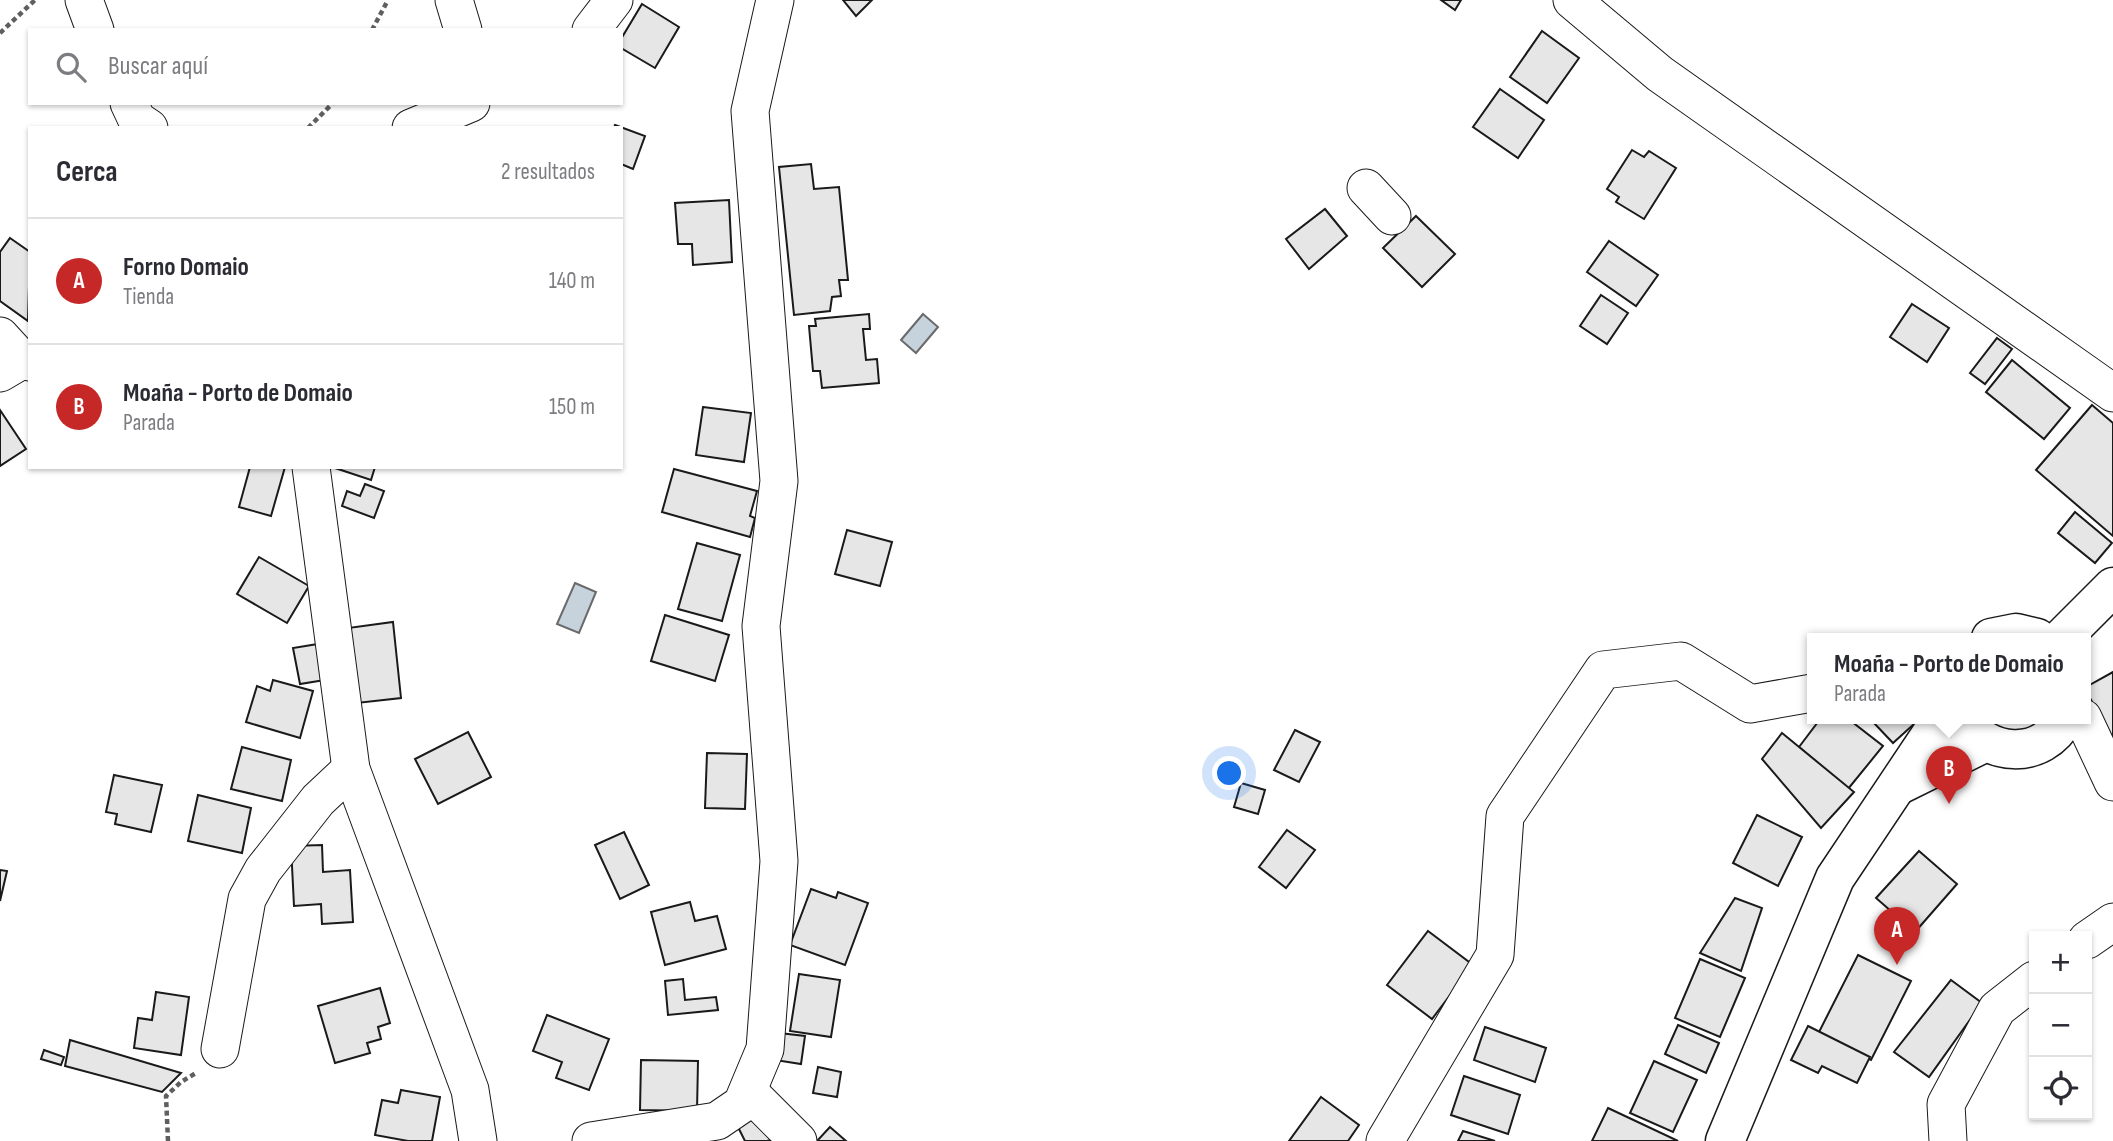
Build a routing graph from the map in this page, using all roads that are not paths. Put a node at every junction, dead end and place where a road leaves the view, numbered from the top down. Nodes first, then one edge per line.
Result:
1 (83, 0) edge
2 (454, 0) edge
3 (614, 0) edge
4 (775, 0) edge
5 (1572, 0) edge
6 (94, 28) edge
7 (462, 28) edge
8 (593, 28) edge
9 (130, 105) edge
10 (466, 105) edge
11 (146, 126) edge
12 (416, 126) edge
13 (1366, 188) dead end
14 (1392, 216) dead end
15 (2113, 393) edge
16 (311, 469) edge
17 (2113, 587) edge
18 (2067, 633) edge
19 (1807, 694) edge
20 (1938, 724) edge
21 (2086, 724) edge
22 (2054, 730) edge
23 (1972, 731) edge
24 (351, 769) junction
25 (2110, 776) edge
26 (1900, 785) junction
27 (2113, 922) edge
28 (2092, 937) edge
29 (2029, 984) edge
30 (220, 1049) road end
31 (749, 1092) junction
32 (478, 1141) edge
33 (592, 1141) edge
34 (798, 1141) edge
35 (1385, 1141) edge
36 (1725, 1141) edge
37 (1948, 1141) edge

1 - 6 street
2 - 7 street
3 - 8 street
4 - 31 street
5 - 15 street
9 - 11 street
10 - 12 street
13 - 14 street
16 - 24 street
17 - 18 main road
19 - 35 street
20 - 26 main road
21 - 25 street
22 - 23 main road
22 - 25 street
23 - 26 main road
24 - 30 street
24 - 32 street
26 - 36 main road
27 - 28 street
29 - 37 street
31 - 33 street
31 - 34 street

